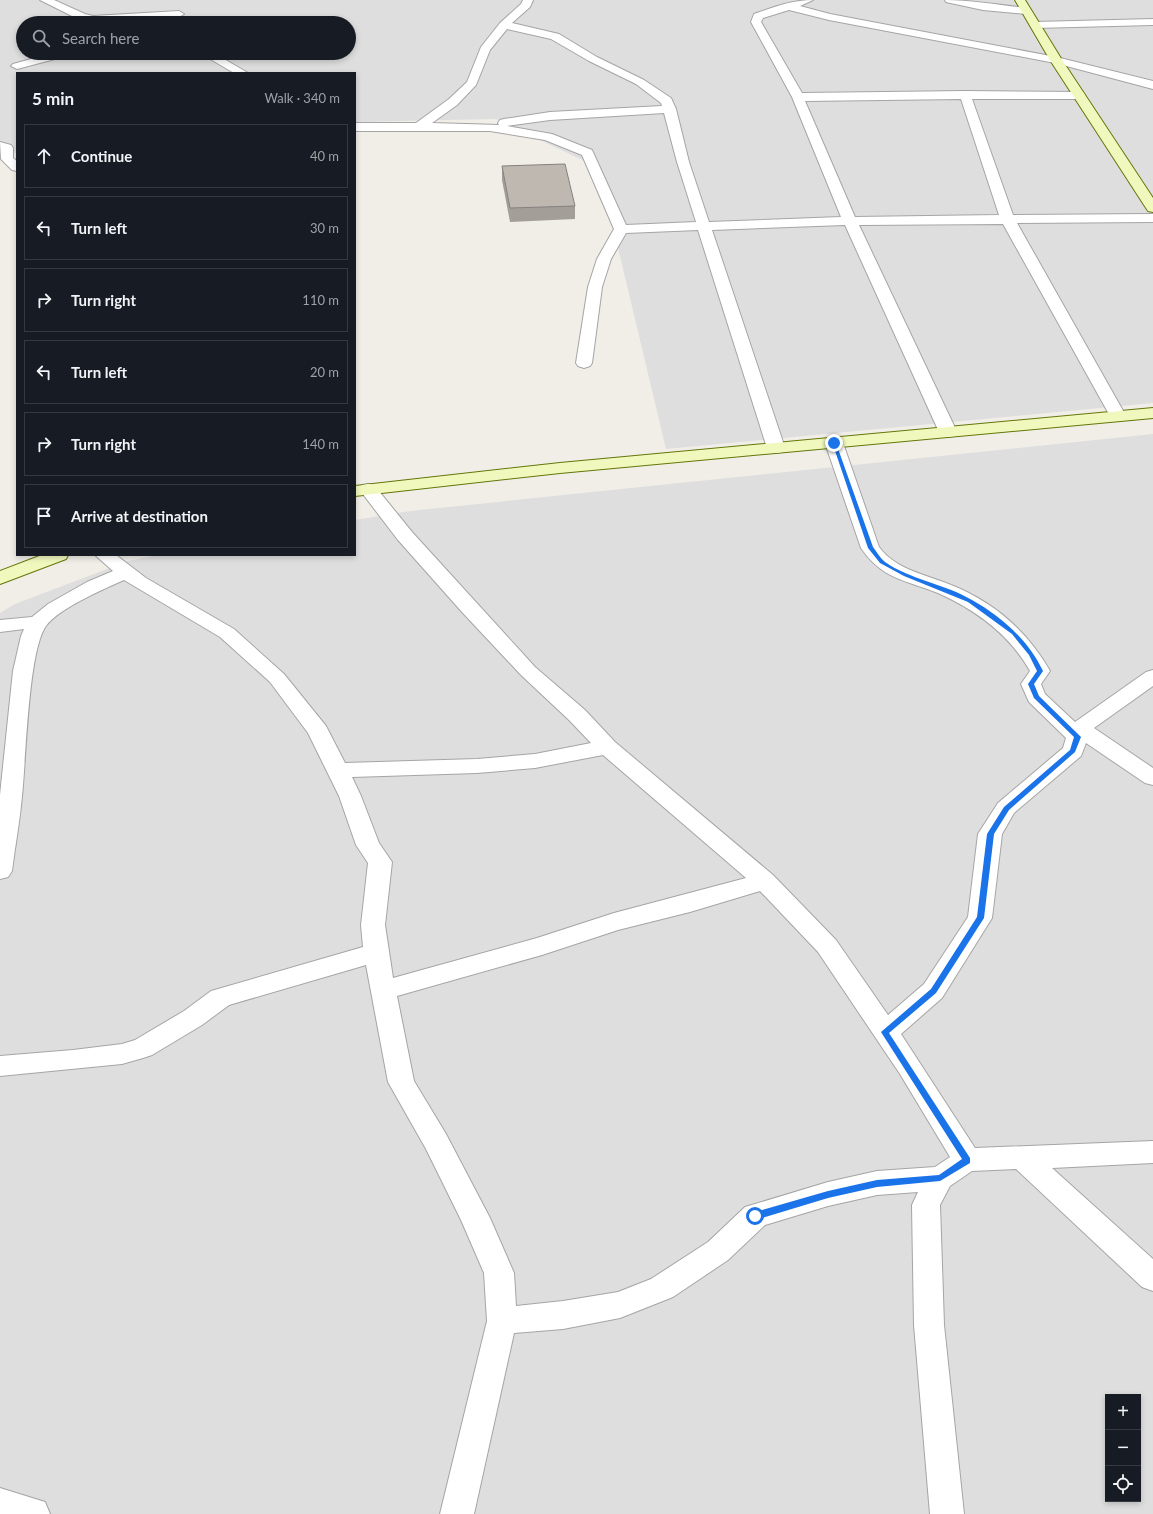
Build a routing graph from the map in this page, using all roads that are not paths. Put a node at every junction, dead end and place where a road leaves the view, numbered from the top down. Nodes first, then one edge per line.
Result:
1 (45, 0) edge
2 (528, 0) edge
3 (769, 0) edge
4 (808, 0) edge
5 (950, 0) edge
6 (1020, 0) edge
7 (175, 3) dead end
8 (788, 6) junction
9 (1026, 11) junction
10 (80, 16) edge
11 (179, 16) edge
12 (1153, 22) edge
13 (504, 25) junction
14 (1035, 25) junction
15 (34, 60) edge
16 (219, 60) edge
17 (1056, 60) junction
18 (41, 71) dead end
19 (240, 72) edge
20 (1153, 74) edge
21 (1113, 75) junction
22 (1153, 85) edge
23 (965, 95) junction
24 (1079, 95) junction
25 (798, 97) junction
26 (670, 109) junction
27 (420, 126) junction
28 (356, 127) edge
29 (483, 127) junction
30 (0, 146) edge
31 (16, 166) edge
32 (1153, 208) edge
33 (1007, 218) junction
34 (1153, 218) edge
35 (850, 221) junction
36 (705, 226) junction
37 (621, 229) junction
38 (584, 363) dead end
39 (1153, 413) edge
40 (1118, 416) junction
41 (948, 432) junction
42 (834, 443) junction
43 (776, 448) junction
44 (362, 490) edge
45 (56, 556) edge
46 (105, 556) edge
47 (126, 572) junction
48 (0, 578) edge
49 (38, 622) junction
50 (0, 626) edge
51 (1153, 676) edge
52 (1079, 732) junction
53 (607, 748) junction
54 (337, 770) junction
55 (1153, 778) edge
56 (0, 871) edge
57 (765, 881) junction
58 (376, 953) junction
59 (383, 990) junction
60 (885, 1032) junction
61 (0, 1066) edge
62 (1153, 1152) edge
63 (1023, 1159) junction
64 (967, 1160) junction
65 (940, 1178) junction
66 (1153, 1278) edge
67 (502, 1321) junction
68 (0, 1504) edge
69 (33, 1514) edge
70 (457, 1514) edge
71 (947, 1514) edge

1 - 10 street
2 - 13 street
3 - 8 street
4 - 8 street
5 - 9 street
6 - 9 main road
7 - 11 street
8 - 17 street
8 - 25 street
9 - 14 main road
12 - 14 street
13 - 26 street
13 - 27 street
14 - 17 main road
15 - 18 street
16 - 19 street
17 - 21 street
17 - 24 main road
20 - 21 street
21 - 22 street
23 - 24 street
23 - 25 street
23 - 33 street
24 - 32 main road
25 - 35 street
26 - 29 street
26 - 36 street
27 - 28 street
27 - 29 street
29 - 37 street
30 - 31 street
33 - 34 street
33 - 35 street
33 - 40 street
35 - 36 street
35 - 41 street
36 - 37 street
36 - 43 street
37 - 38 street
39 - 40 main road
40 - 41 main road
41 - 42 main road
42 - 43 main road
42 - 52 street
43 - 44 main road
44 - 53 street
45 - 48 main road
46 - 47 street
47 - 49 street
47 - 54 street
49 - 50 street
49 - 56 street
51 - 52 street
52 - 55 street
52 - 60 street
53 - 54 street
53 - 57 street
54 - 58 street
57 - 59 street
57 - 60 street
58 - 59 street
58 - 61 street
59 - 67 street
60 - 64 street
62 - 63 street
63 - 64 street
63 - 66 street
64 - 65 street
65 - 67 street
65 - 71 street
67 - 70 street
68 - 69 street

